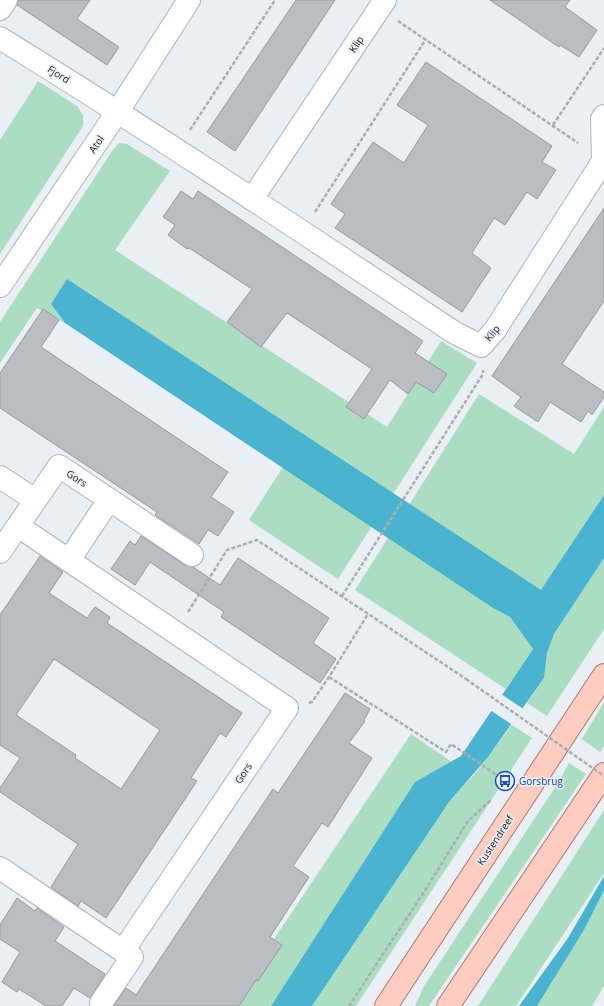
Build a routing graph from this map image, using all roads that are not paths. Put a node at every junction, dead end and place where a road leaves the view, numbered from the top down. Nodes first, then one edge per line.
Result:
1 (6, 0) edge
2 (190, 0) edge
3 (382, 4) edge
4 (0, 9) edge
5 (0, 38) edge
6 (118, 111) junction
7 (604, 116) edge
8 (252, 199) junction
9 (0, 286) edge
10 (0, 476) edge
11 (35, 500) junction
12 (109, 500) junction
13 (18, 526) junction
14 (0, 552) edge
15 (192, 555) dead end
16 (69, 560) junction
17 (604, 675) edge
18 (604, 775) edge
19 (0, 868) edge
20 (123, 951) junction
21 (101, 1003) dead end
22 (386, 1006) edge
23 (448, 1006) edge

1 - 4 street
2 - 6 street, Atol
3 - 8 street, Klip
5 - 6 street, Fjord
6 - 8 street, Klip
6 - 9 street, Atol
7 - 8 street, Klip
10 - 11 street
11 - 12 street, Gors
11 - 13 street, Gors
12 - 15 street, Gors
12 - 16 street
13 - 14 street, Gors
13 - 16 street
16 - 20 street, Gors
17 - 22 main road, Kustendreef
18 - 23 main road
19 - 20 street
20 - 21 street

